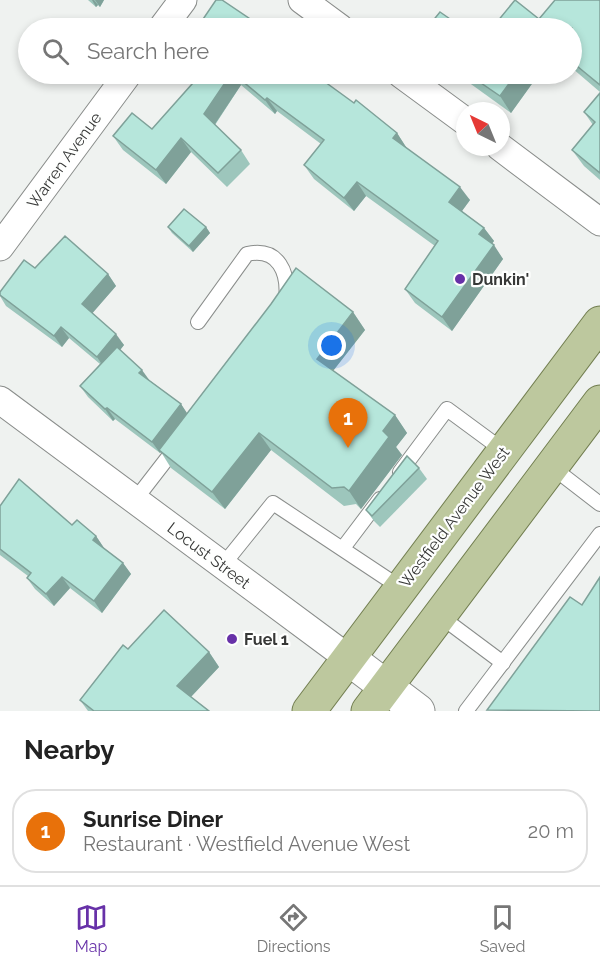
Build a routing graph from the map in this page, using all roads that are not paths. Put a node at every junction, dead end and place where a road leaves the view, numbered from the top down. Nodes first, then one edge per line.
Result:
1 (183, 0) edge
2 (302, 0) edge
3 (170, 18) edge
4 (326, 18) edge
5 (121, 84) edge
6 (415, 84) edge
7 (456, 114) edge
8 (510, 154) edge
9 (600, 222) edge
10 (0, 247) edge
11 (281, 309) edge
12 (198, 322) dead end
13 (600, 323) edge
14 (0, 400) edge
15 (600, 402) edge
16 (185, 436) edge
17 (504, 451) junction
18 (552, 467) junction
19 (135, 500) junction
20 (600, 504) edge
21 (600, 534) edge
22 (343, 548) junction
23 (223, 565) junction
24 (401, 588) junction
25 (440, 616) junction
26 (348, 658) junction
27 (503, 663) junction
28 (377, 699) edge
29 (309, 711) edge
30 (418, 711) edge
31 (466, 711) edge

1 - 3 street
2 - 4 street
5 - 10 street, Warren Avenue
6 - 7 street
8 - 9 street
11 - 12 lane
13 - 17 main road, Westfield Avenue West
14 - 19 street, Locust Street
15 - 18 main road
16 - 19 lane
17 - 22 lane
17 - 24 main road, Westfield Avenue West
18 - 20 lane
18 - 25 main road
19 - 23 street, Locust Street
21 - 27 lane
22 - 23 lane
22 - 24 lane
23 - 26 street, Locust Street
24 - 26 main road, Westfield Avenue West
25 - 27 lane
25 - 28 main road
26 - 28 street, Locust Street
26 - 29 main road, Westfield Avenue West
27 - 31 lane
28 - 30 street, Locust Street

